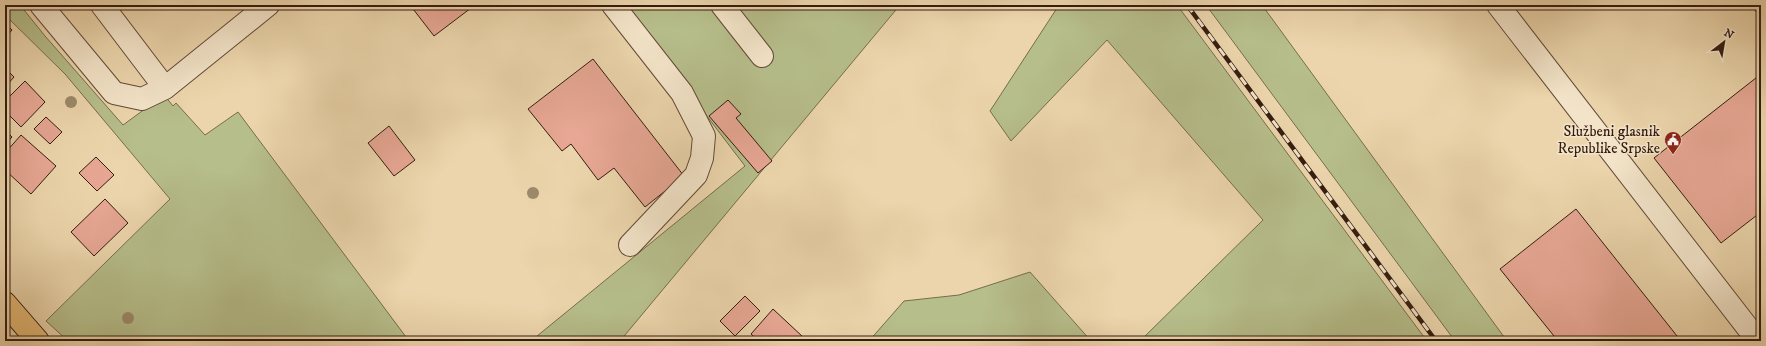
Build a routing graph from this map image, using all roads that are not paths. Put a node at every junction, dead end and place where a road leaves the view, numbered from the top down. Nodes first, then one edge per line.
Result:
1 (41, 5) edge
2 (102, 5) edge
3 (268, 5) edge
4 (613, 5) edge
5 (722, 5) edge
6 (1498, 5) edge
7 (762, 56) dead end
8 (166, 88) junction
9 (630, 245) dead end
10 (5, 303) edge
11 (38, 341) edge
12 (1758, 341) edge

1 - 8 street
2 - 8 street
3 - 8 street
4 - 9 street
5 - 7 street
6 - 12 street
10 - 11 main road

